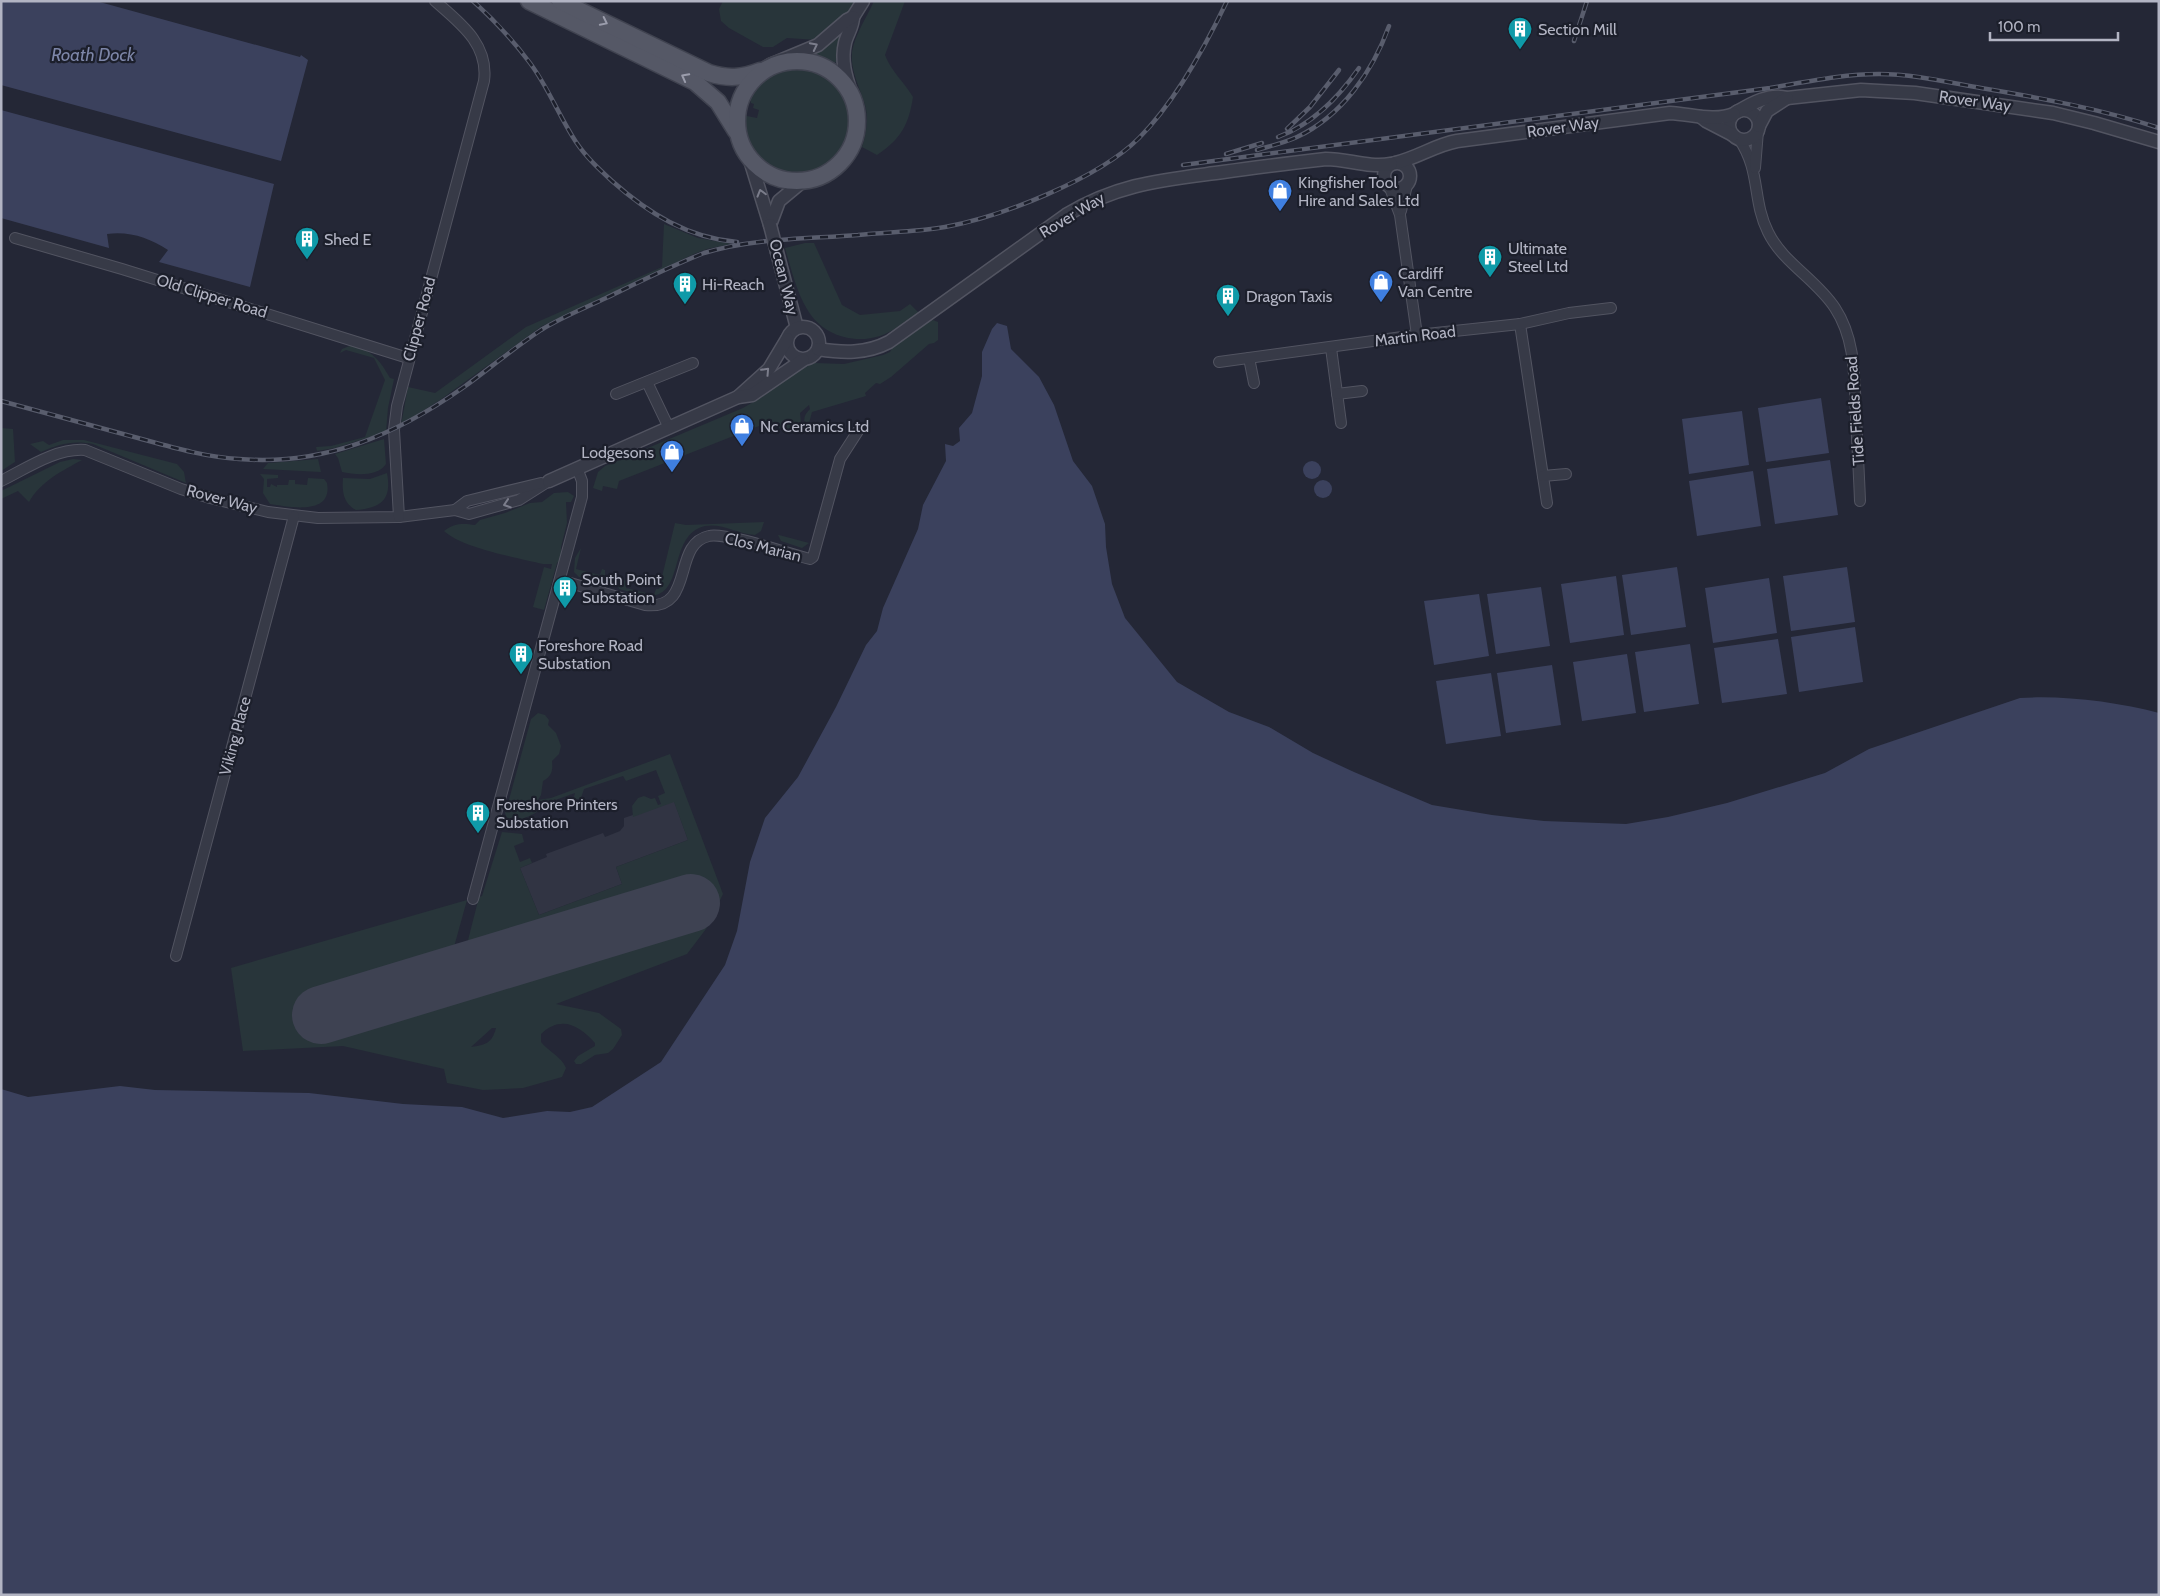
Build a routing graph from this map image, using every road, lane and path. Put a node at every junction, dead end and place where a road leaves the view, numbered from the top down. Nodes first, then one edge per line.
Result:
1 (435, 1) edge
2 (529, 1) edge
3 (560, 1) edge
4 (863, 1) edge
5 (853, 17) junction
6 (766, 67) junction
7 (1787, 98) junction
8 (854, 102) junction
9 (1736, 113) junction
10 (1701, 117) junction
11 (1759, 128) junction
12 (736, 132) junction
13 (1736, 137) junction
14 (2159, 142) edge
15 (1427, 151) junction
16 (750, 160) junction
17 (1357, 164) junction
18 (1393, 164) junction
19 (1755, 171) junction
20 (1408, 180) junction
21 (803, 181) junction
22 (1388, 186) junction
23 (1400, 215) junction
24 (770, 225) junction
25 (15, 238) dead end
26 (1611, 308) dead end
27 (1520, 324) junction
28 (797, 328) junction
29 (1417, 335) junction
30 (787, 339) junction
31 (1331, 348) junction
32 (818, 349) junction
33 (408, 358) junction
34 (1249, 358) junction
35 (803, 360) junction
36 (1220, 362) dead end
37 (693, 363) dead end
38 (647, 382) junction
39 (1254, 383) dead end
40 (1362, 391) dead end
41 (616, 394) dead end
42 (1337, 394) junction
43 (738, 397) junction
44 (1341, 423) dead end
45 (669, 428) junction
46 (858, 431) dead end
47 (577, 468) junction
48 (1566, 474) dead end
49 (1543, 476) junction
50 (1, 481) edge
51 (550, 481) joint
52 (1860, 501) dead end
53 (1547, 503) dead end
54 (294, 516) junction
55 (399, 517) junction
56 (560, 580) junction
57 (473, 899) dead end
58 (176, 956) dead end

1 - 33 street, Clipper Road
12 -> 2 main road
3 -> 6 main road
4 - 5 street
6 -> 5 street
5 - 8 street
6 - 8 main road
6 - 12 main road
7 - 9 street, Rover Way
7 - 11 street
7 - 14 street, Rover Way
8 - 21 main road
9 - 10 street, Rover Way
9 - 11 street
9 - 13 street
10 - 13 street, Rover Way
10 - 15 street, Rover Way
11 - 13 street
11 - 19 street, Tide Fields Road
12 - 16 main road
13 - 19 street, Tide Fields Road
15 - 18 street, Rover Way
15 - 20 street
16 - 21 main road
24 -> 16 street, Ocean Way
17 - 18 street, Rover Way
17 - 22 street, Rover Way
17 - 32 street, Rover Way
18 - 20 street
18 - 22 street
19 - 52 street, Tide Fields Road
20 - 22 street
20 - 23 street
21 - 24 street, Ocean Way
22 - 23 street
23 - 29 street
24 - 28 street, Ocean Way, bridge
25 - 33 street, Old Clipper Road
26 - 27 street, Martin Road
27 - 29 street, Martin Road
27 - 49 street
28 - 30 street
28 - 32 street
29 - 31 street, Martin Road
30 - 35 street
43 -> 30 street
31 - 34 street, Martin Road
31 - 42 street
32 - 35 street
33 - 55 street, Clipper Road
34 - 36 street, Martin Road
34 - 39 street
35 - 43 street
37 - 38 street
38 - 41 street
38 - 45 street
40 - 42 street
42 - 44 street
43 - 45 street
45 - 47 street
46 - 56 street, Clos Marian
47 - 51 street
47 - 56 street
48 - 49 street
49 - 53 street
50 - 54 street, Rover Way
51 - 55 street, Rover Way
54 - 55 street, Rover Way
54 - 58 street, Viking Place
56 - 57 street

